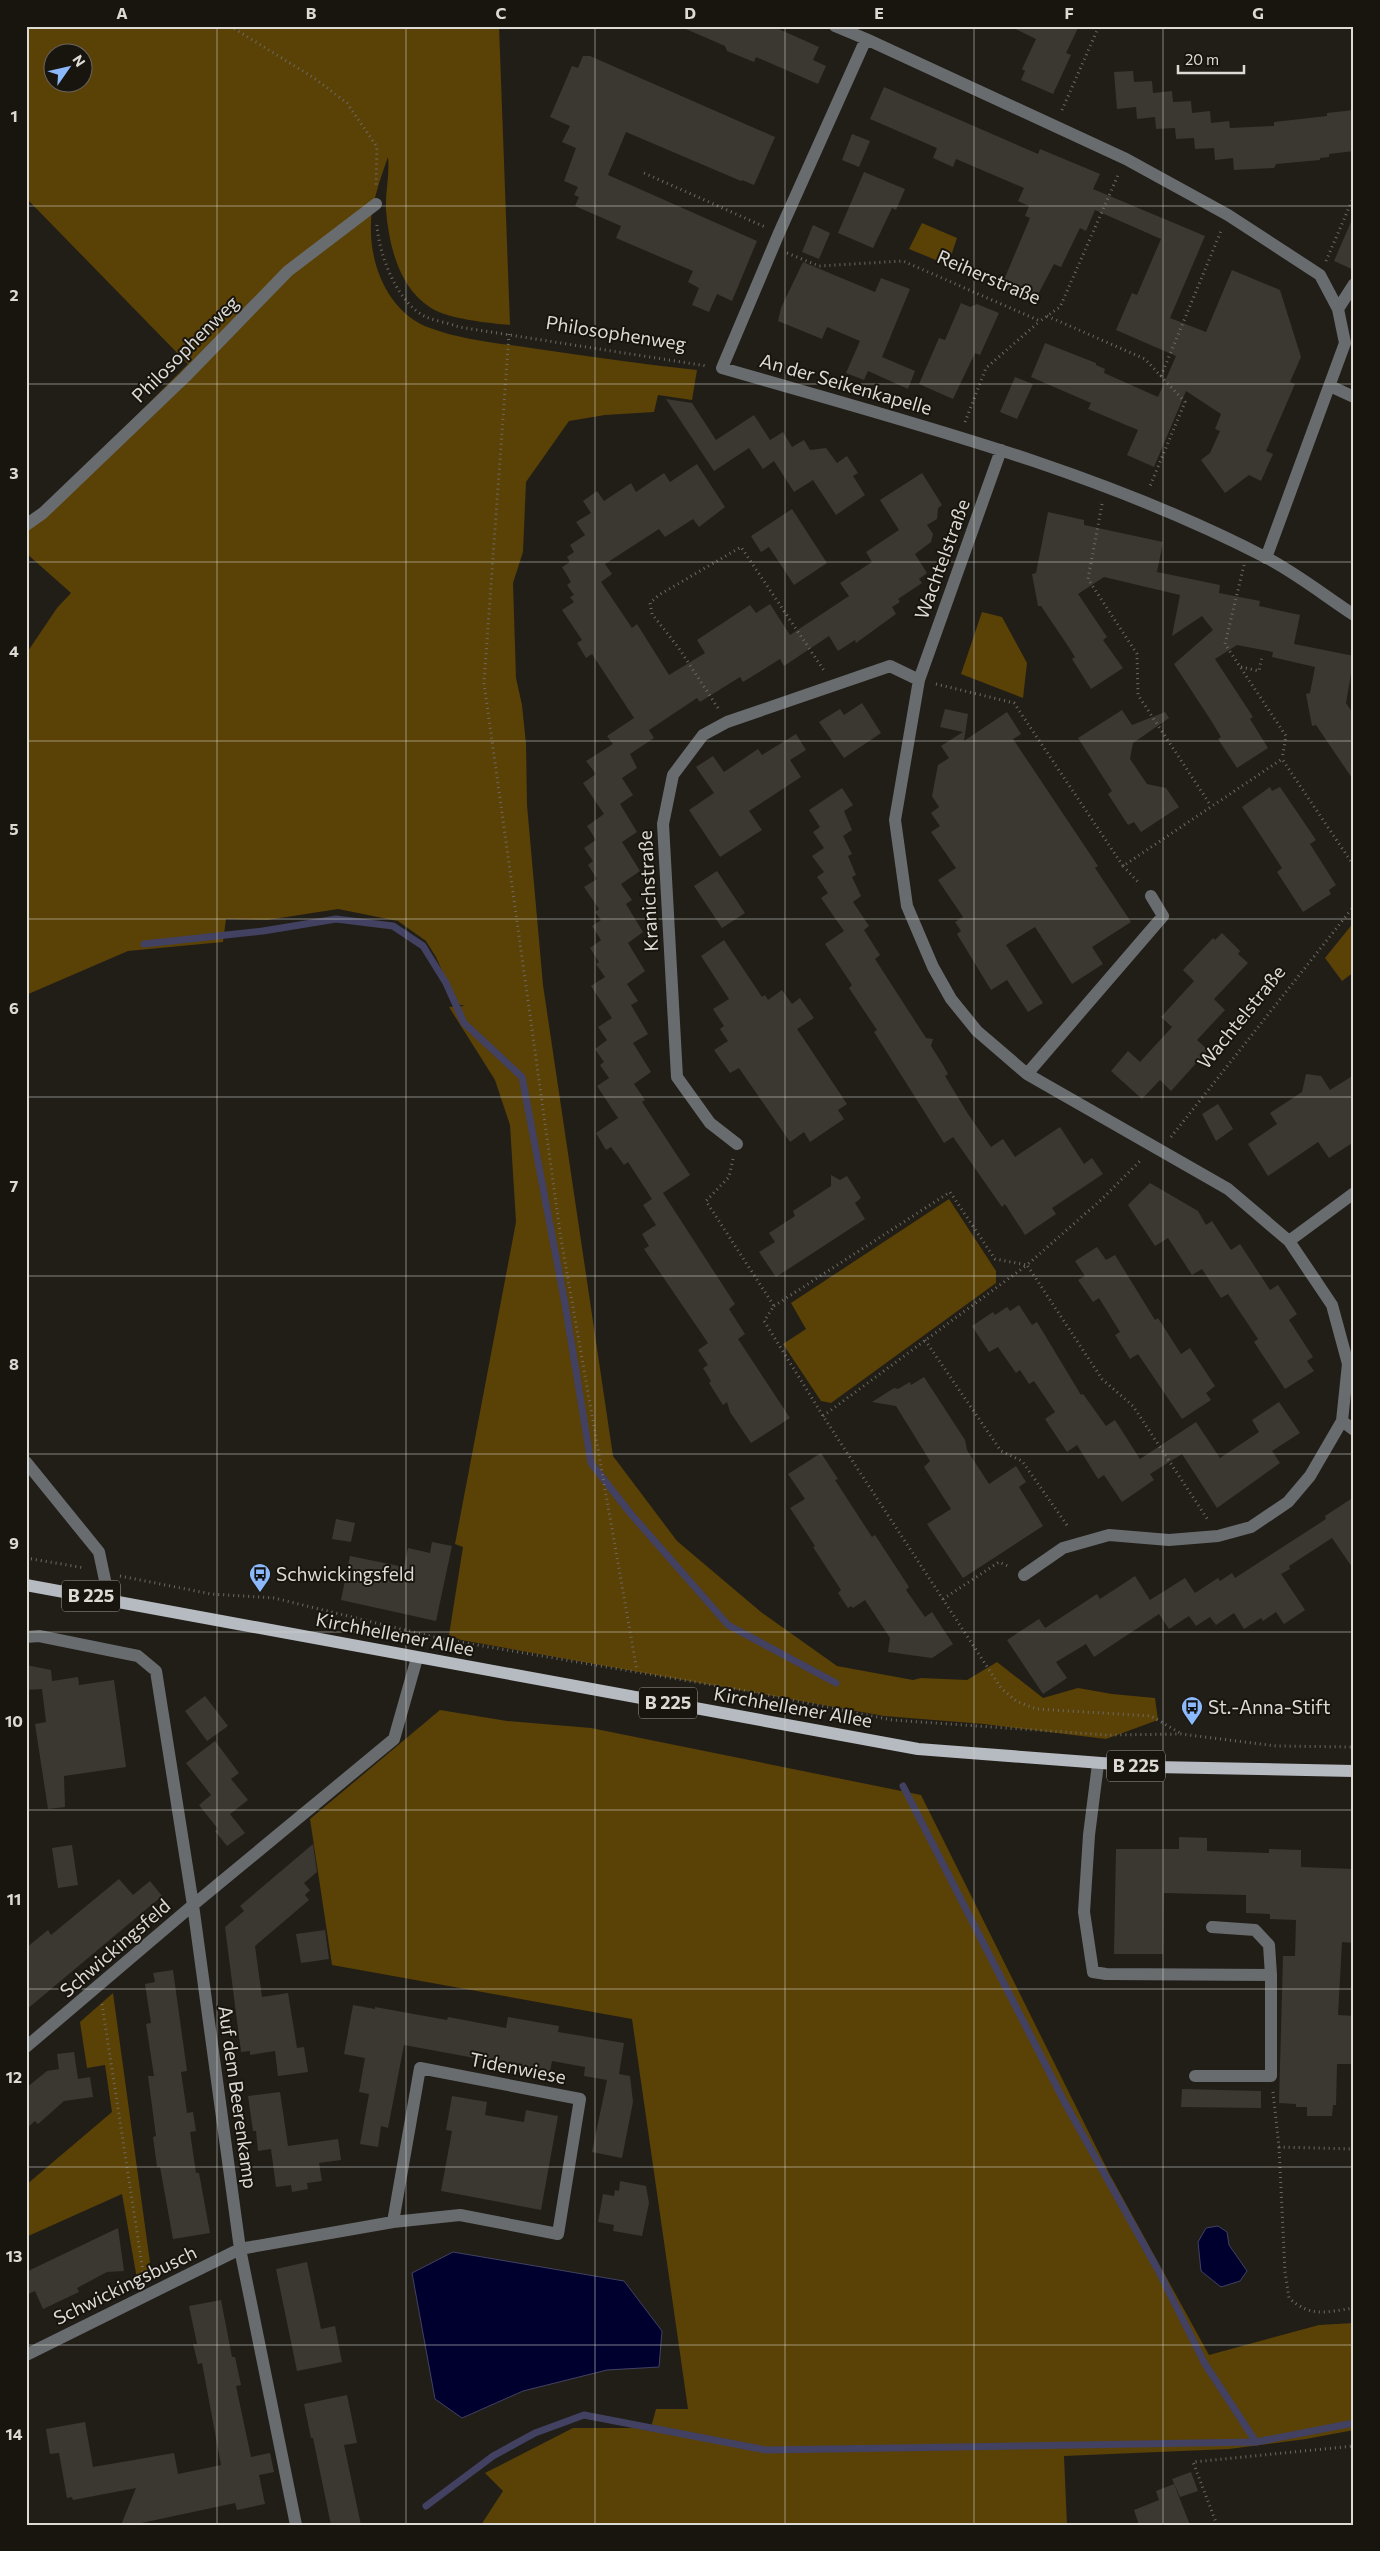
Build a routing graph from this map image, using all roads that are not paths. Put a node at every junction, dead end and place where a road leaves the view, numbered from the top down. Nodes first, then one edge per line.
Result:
1 (835, 26) edge
2 (866, 40) junction
3 (376, 204) road end
4 (1354, 284) edge
5 (1338, 308) junction
6 (1349, 345) edge
7 (1330, 386) junction
8 (1354, 397) edge
9 (1002, 450) junction
10 (26, 525) edge
11 (1266, 558) junction
12 (1354, 615) edge
13 (919, 680) junction
14 (1152, 896) road end
15 (1028, 1074) junction
16 (737, 1144) road end
17 (1354, 1193) edge
18 (1289, 1241) junction
19 (1342, 1422) junction
20 (1354, 1430) edge
21 (26, 1462) edge
22 (1024, 1575) road end
23 (26, 1584) edge
24 (109, 1599) junction
25 (26, 1637) edge
26 (417, 1658) junction
27 (1098, 1764) junction
28 (1354, 1771) edge
29 (192, 1905) junction
30 (1212, 1927) dead end
31 (1271, 1975) junction
32 (26, 2047) edge
33 (1196, 2076) dead end
34 (392, 2222) junction
35 (240, 2249) junction
36 (26, 2355) edge
37 (296, 2525) edge

1 - 2 street
2 - 5 street
2 - 9 street, An der Seikenkapelle
3 - 10 street, Philosophenweg
4 - 5 street
5 - 6 street
6 - 7 street
7 - 8 street
7 - 11 street
9 - 11 street, An der Seikenkapelle
9 - 13 street, Wachtelstraße
11 - 12 street, An der Seikenkapelle
13 - 15 street, Wachtelstraße
13 - 16 street, Kranichstraße
14 - 15 street
15 - 18 street, Wachtelstraße
17 - 18 street
18 - 19 street, Wachtelstraße
19 - 20 street
19 - 22 street, Wachtelstraße
21 - 24 street
23 - 24 main road, Kirchhellener Allee / B 225
24 - 26 main road, Kirchhellener Allee / B 225
25 - 29 street, Auf dem Beerenkamp
26 - 27 main road, Kirchhellener Allee / B 225
26 - 29 street, Schwickingsfeld
27 - 28 main road, Kirchhellener Allee / B 225
27 - 31 street
29 - 32 street, Schwickingsfeld
29 - 35 street, Auf dem Beerenkamp
30 - 31 street
31 - 33 street
34 - 34 street, Tidenwiese
34 - 35 street, Tidenwiese
35 - 36 street, Schwickingsbusch
35 - 37 street, Auf dem Beerenkamp

